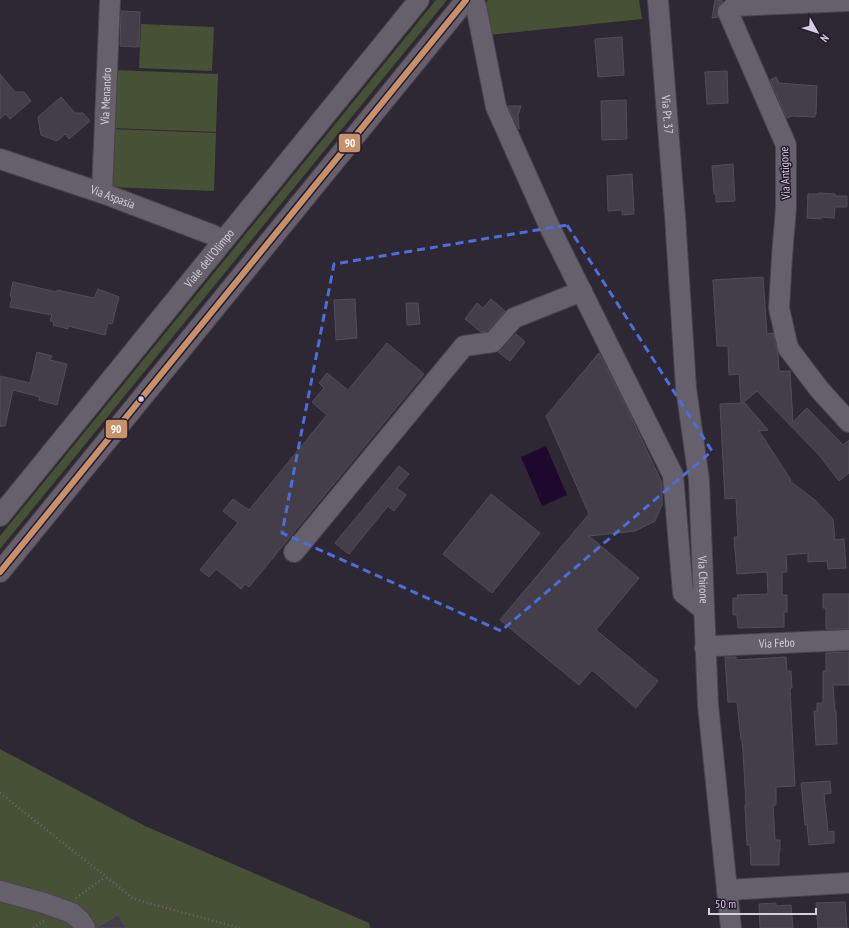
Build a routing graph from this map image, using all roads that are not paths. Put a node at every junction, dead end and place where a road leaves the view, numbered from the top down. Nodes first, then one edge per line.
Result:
1 (110, 0) edge
2 (419, 0) edge
3 (466, 0) edge
4 (474, 0) edge
5 (658, 0) edge
6 (849, 1) edge
7 (0, 159) edge
8 (102, 193) junction
9 (676, 231) joint
10 (222, 242) junction
11 (582, 291) junction
12 (849, 422) edge
13 (0, 516) edge
14 (294, 552) dead end
15 (0, 572) edge
16 (704, 610) junction
17 (849, 640) edge
18 (705, 648) junction
19 (849, 883) edge
20 (727, 890) junction
21 (0, 891) edge
22 (85, 928) edge
23 (731, 928) edge

1 - 8 street, Via Menandro
2 - 10 street, Viale dell'Olimpo
3 - 15 street
4 - 11 street
5 - 9 street, Via Pt. 37
6 - 12 street, Via Antigone
7 - 8 street, Via Aspasia
8 - 10 street, Via Aspasia
9 - 16 street, Via Chirone
10 - 13 street, Viale dell'Olimpo
11 - 14 street
11 - 16 street
16 - 18 street, Via Chirone
17 - 18 street, Via Febo
18 - 20 street, Via Chirone
19 - 20 street
20 - 23 street, Via Chirone
21 - 22 street

